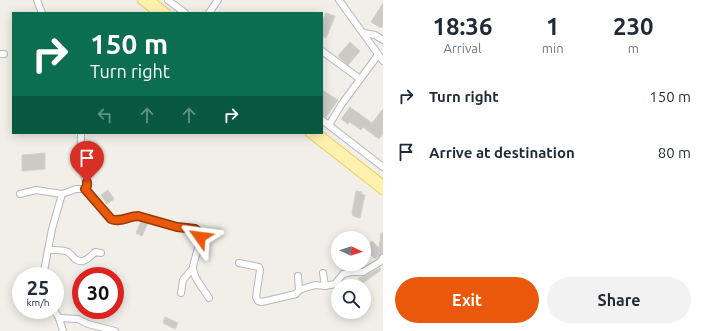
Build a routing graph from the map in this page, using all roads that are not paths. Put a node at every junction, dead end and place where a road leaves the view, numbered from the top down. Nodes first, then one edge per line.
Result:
1 (37, 0) edge
2 (141, 0) edge
3 (151, 0) edge
4 (168, 0) edge
5 (218, 0) edge
6 (339, 0) edge
7 (42, 12) edge
8 (156, 12) edge
9 (166, 12) edge
10 (184, 12) edge
11 (210, 12) edge
12 (364, 33) junction
13 (383, 40) edge
14 (323, 52) edge
15 (378, 55) junction
16 (383, 61) edge
17 (360, 79) junction
18 (323, 121) edge
19 (329, 125) junction
20 (81, 134) edge
21 (310, 134) edge
22 (319, 134) edge
23 (383, 167) edge
24 (383, 184) edge
25 (85, 189) junction
26 (383, 191) edge
27 (20, 194) dead end
28 (62, 194) junction
29 (48, 250) junction
30 (101, 253) dead end
31 (383, 258) edge
32 (239, 263) dead end
33 (45, 267) edge
34 (193, 268) junction
35 (324, 272) dead end
36 (298, 276) dead end
37 (325, 286) junction
38 (299, 290) junction
39 (181, 293) dead end
40 (209, 298) dead end
41 (64, 318) edge
42 (59, 319) edge
43 (63, 331) edge
44 (115, 331) edge

1 - 7 street
2 - 8 main road
3 - 9 main road
4 - 10 street
5 - 11 street
6 - 12 street
12 - 13 street
12 - 15 street
14 - 17 street
15 - 16 street
15 - 17 street
17 - 19 street
18 - 19 street
19 - 23 street
20 - 25 street
21 - 26 main road
22 - 24 main road
25 - 28 street
25 - 34 street
27 - 28 street
28 - 29 street
29 - 30 street
29 - 33 street
31 - 37 street
32 - 38 street
34 - 39 street
34 - 40 street
35 - 37 street
36 - 38 street
37 - 38 street
41 - 44 street
42 - 43 street

